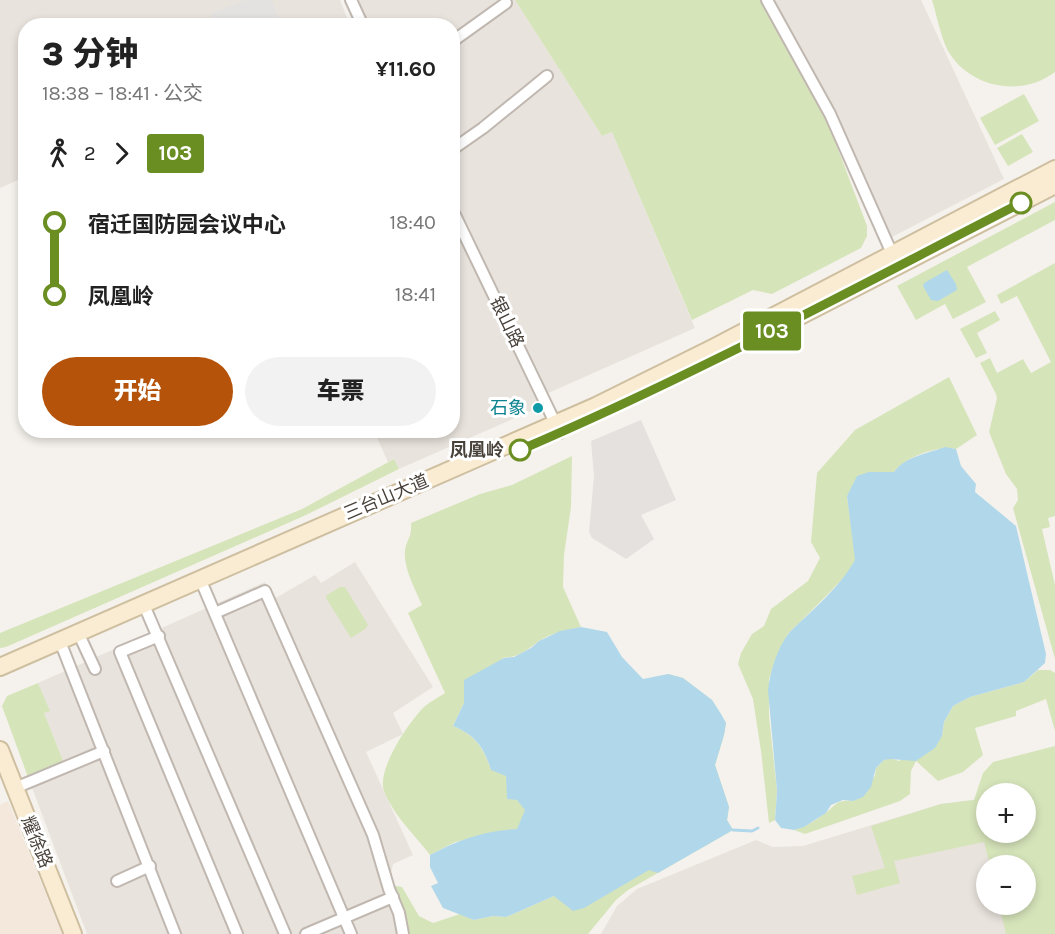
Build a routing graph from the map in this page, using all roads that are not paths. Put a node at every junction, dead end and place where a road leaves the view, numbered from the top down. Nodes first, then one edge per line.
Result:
1 (351, 0) edge
2 (767, 0) edge
3 (506, 3) dead end
4 (359, 18) edge
5 (460, 36) edge
6 (547, 75) dead end
7 (460, 144) edge
8 (1055, 169) edge
9 (1055, 185) edge
10 (460, 225) edge
11 (895, 261) junction
12 (558, 428) junction
13 (204, 588) junction
14 (147, 612) junction
15 (215, 613) junction
16 (159, 636) junction
17 (82, 641) junction
18 (63, 649) junction
19 (0, 667) edge
20 (95, 669) dead end
21 (0, 678) edge
22 (0, 750) edge
23 (104, 751) junction
24 (15, 788) junction
25 (150, 866) junction
26 (117, 881) dead end
27 (393, 897) junction
28 (344, 916) junction
29 (73, 934) edge
30 (175, 934) edge
31 (237, 934) edge
32 (285, 934) edge
33 (306, 934) edge
34 (351, 934) edge
35 (403, 934) edge

1 - 4 street
2 - 11 street
3 - 5 street
6 - 7 street
8 - 11 main road, 三台山大道
9 - 11 main road, 三台山大道
10 - 12 street, 银山路
11 - 12 main road, 三台山大道
12 - 13 main road, 三台山大道
12 - 19 main road, 三台山大道
13 - 14 main road, 三台山大道
13 - 15 street
14 - 16 street
14 - 17 main road, 三台山大道
15 - 27 street
15 - 28 street
16 - 31 street
16 - 32 street
17 - 18 main road, 三台山大道
17 - 20 street
18 - 21 main road, 三台山大道
18 - 23 street
22 - 24 main road, 耀徐路
23 - 24 street
23 - 25 street
24 - 29 main road, 耀徐路
25 - 26 street
25 - 30 street
27 - 28 street
27 - 35 street
28 - 33 street
28 - 34 street

